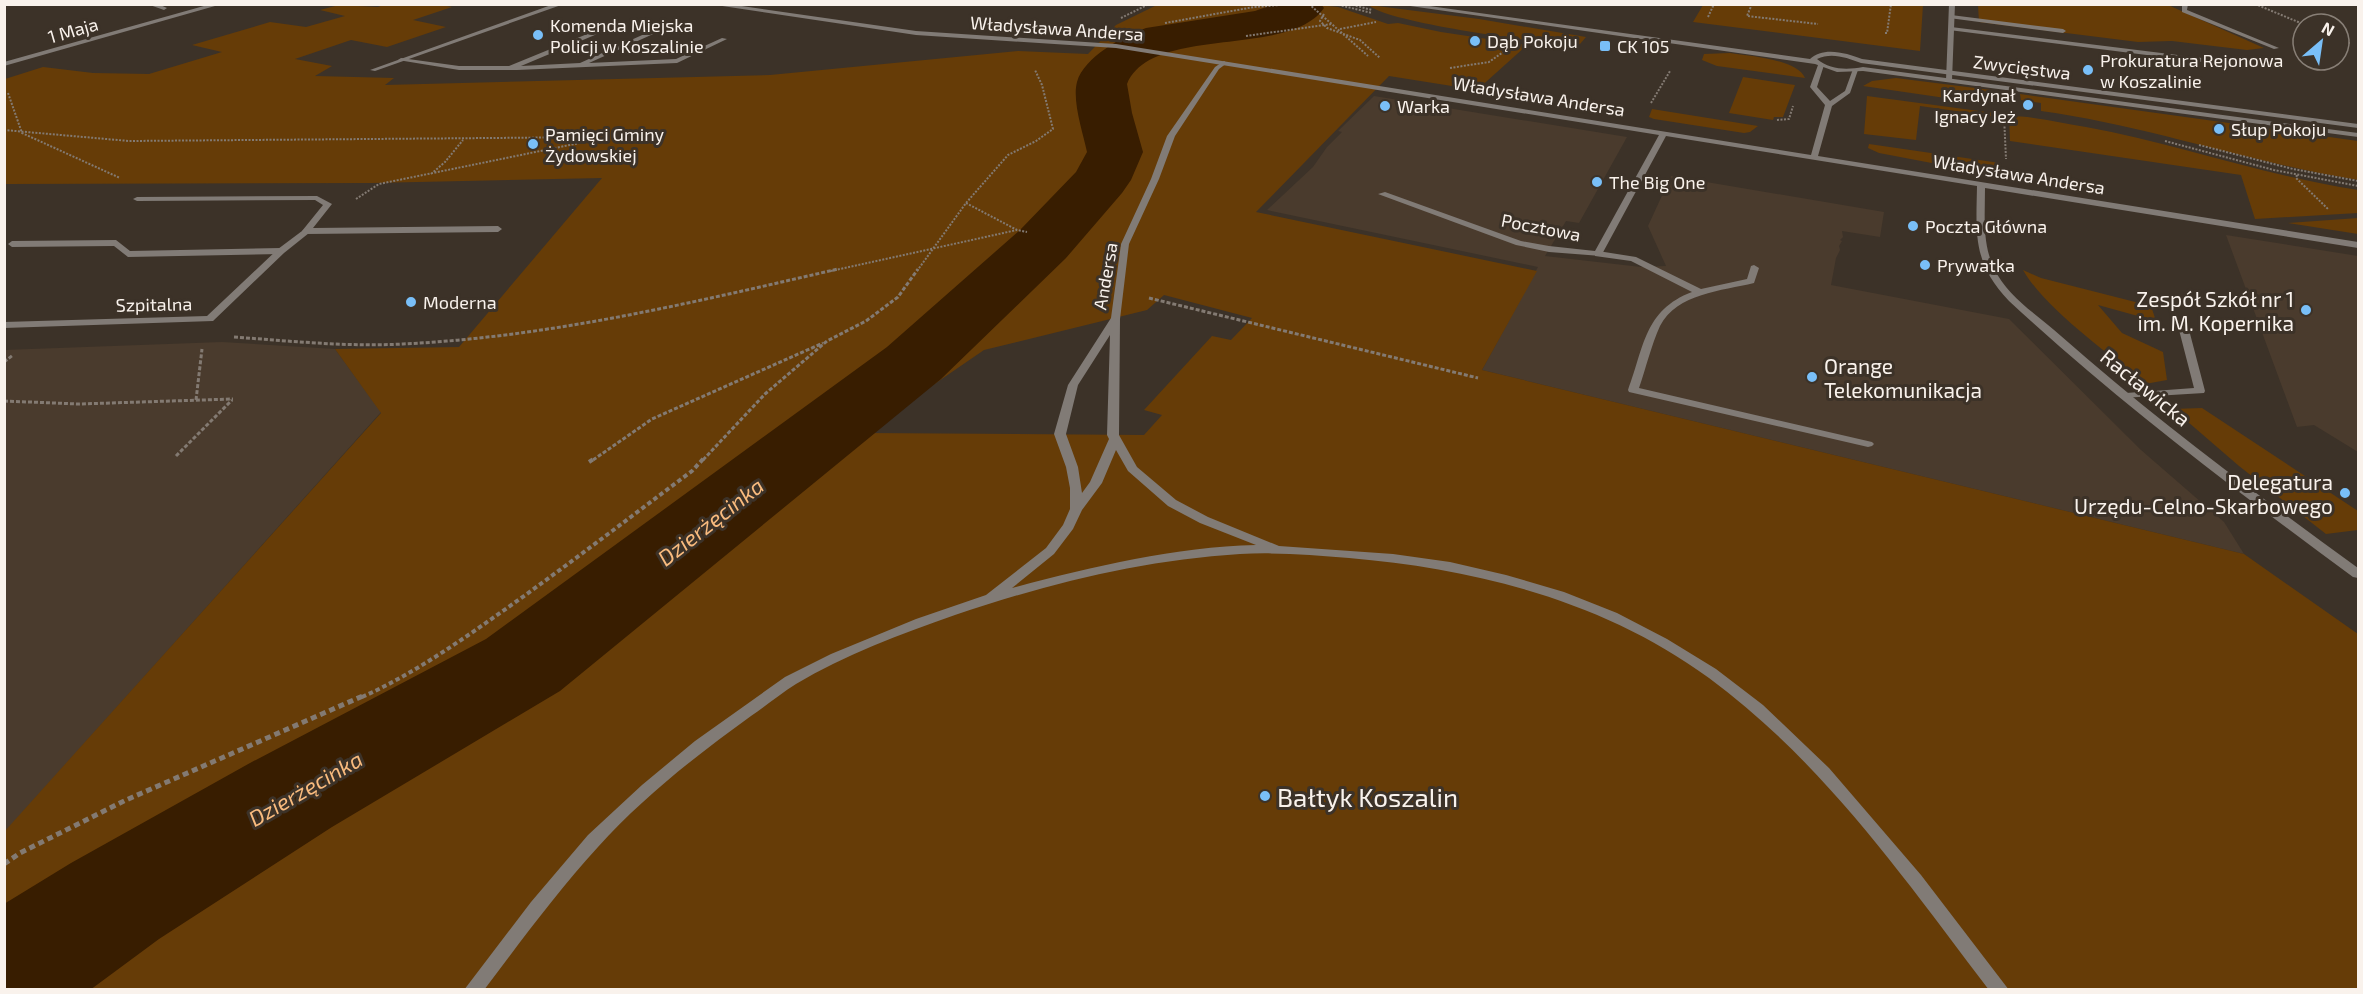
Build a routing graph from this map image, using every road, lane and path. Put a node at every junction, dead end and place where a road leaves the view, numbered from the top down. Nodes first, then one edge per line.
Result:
1 (150, 4) edge
2 (219, 4) edge
3 (561, 4) edge
4 (712, 4) edge
5 (1149, 4) edge
6 (1293, 4) edge
7 (1309, 4) edge
8 (1399, 4) edge
9 (1451, 4) edge
10 (1714, 4) edge
11 (1952, 4) edge
12 (2185, 4) edge
13 (2255, 4) edge
14 (165, 8) dead end
15 (1324, 14) junction
16 (1708, 17) dead end
17 (1951, 17) junction
18 (1118, 19) dead end
19 (2291, 19) edge
20 (1380, 21) dead end
21 (619, 23) dead end
22 (1160, 24) dead end
23 (1332, 24) junction
24 (1322, 25) junction
25 (660, 29) dead end
26 (1340, 29) junction
27 (1951, 29) junction
28 (2063, 31) dead end
29 (1347, 34) junction
30 (1245, 36) dead end
31 (724, 39) dead end
32 (1513, 43) dead end
33 (2276, 48) dead end
34 (1820, 55) junction
35 (1380, 58) dead end
36 (1372, 59) dead end
37 (401, 60) junction
38 (2210, 61) dead end
39 (1224, 63) junction
40 (4, 64) edge
41 (1818, 64) junction
42 (576, 66) junction
43 (1860, 66) junction
44 (1031, 67) dead end
45 (510, 68) junction
46 (1448, 68) dead end
47 (1671, 69) dead end
48 (373, 70) dead end
49 (1950, 76) junction
50 (8, 93) dead end
51 (1651, 104) dead end
52 (1829, 105) junction
53 (2004, 112) dead end
54 (2358, 126) edge
55 (4, 130) edge
56 (22, 133) junction
57 (1664, 133) junction
58 (2358, 135) edge
59 (464, 140) junction
60 (2162, 140) dead end
61 (1814, 158) junction
62 (2007, 170) dead end
63 (430, 174) junction
64 (2297, 175) junction
65 (1981, 185) junction
66 (2358, 186) edge
67 (1382, 194) dead end
68 (137, 199) joint
69 (966, 203) junction
70 (2329, 211) dead end
71 (498, 229) dead end
72 (1017, 230) junction
73 (306, 231) junction
74 (1027, 232) dead end
75 (12, 244) dead end
76 (2358, 245) edge
77 (933, 247) junction
78 (281, 250) junction
79 (1598, 254) junction
80 (1754, 268) dead end
81 (1699, 292) junction
82 (1119, 294) junction
83 (1116, 318) junction
84 (4, 325) edge
85 (2183, 326) dead end
86 (231, 337) dead end
87 (203, 339) dead end
88 (827, 341) junction
89 (1478, 378) dead end
90 (2126, 396) junction
91 (196, 400) junction
92 (4, 401) edge
93 (1114, 440) junction
94 (1868, 444) dead end
95 (176, 456) dead end
96 (590, 462) dead end
97 (1076, 509) junction
98 (1278, 550) junction
99 (2358, 574) edge
100 (991, 598) junction
101 (4, 864) edge
102 (473, 990) edge
103 (2000, 990) edge

1 - 14 street
2 - 40 street, 1 Maja
3 - 37 street
4 - 39 street, Władysława Andersa
5 - 18 path
6 - 22 path
7 - 15 path
8 - 41 street, Zwycięstwa
9 - 34 street, Zwycięstwa
10 - 16 path
11 - 17 street
12 - 33 street
13 - 19 path
15 - 23 path
15 - 24 path
17 - 27 street
17 - 28 street
20 - 26 path
21 - 45 street
23 - 24 path
23 - 26 path
24 - 29 path
24 - 30 path
25 - 42 street
26 - 29 path
27 - 38 street
27 - 49 street
29 - 35 path
29 - 36 path
31 - 42 street
32 - 46 path
34 - 41 street
34 - 43 street, Zwycięstwa
37 - 45 street
37 - 48 street
39 - 57 street, Władysława Andersa
39 - 82 street, Andersa
41 - 43 street, Zwycięstwa
41 - 52 street
42 - 45 street
43 - 49 street, Zwycięstwa
43 - 52 street
44 - 69 path
47 - 51 path
49 - 54 street, Zwycięstwa
49 - 58 street, Zwycięstwa
50 - 56 path
52 - 61 street
53 - 62 path
55 - 56 path
56 - 59 path
56 - 68 path
57 - 61 street, Władysława Andersa
57 - 79 street, Pocztowa
59 - 63 path
59 - 63 path
60 - 64 path
61 - 65 street, Władysława Andersa
63 - 73 path
64 - 66 path
64 - 70 path
65 - 76 street, Władysława Andersa
65 - 90 street, Racławicka
67 - 79 street, Pocztowa
68 - 73 street, Szpitalna
69 - 72 path
69 - 77 path
71 - 73 street
72 - 74 path
72 - 77 path
73 - 78 street, Szpitalna
75 - 78 street
77 - 86 path
77 - 88 path
78 - 84 street, Szpitalna
79 - 81 street
80 - 81 street
81 - 94 street
82 - 83 street, Andersa
82 - 89 path
83 - 93 street
83 - 97 street, Andersa
85 - 90 street
87 - 91 path
88 - 96 path
88 - 101 path
90 - 99 street, Racławicka
91 - 92 path
91 - 95 path
93 - 97 street
93 - 98 street
97 - 100 street
98 - 100 street
98 - 103 street
100 - 102 street

